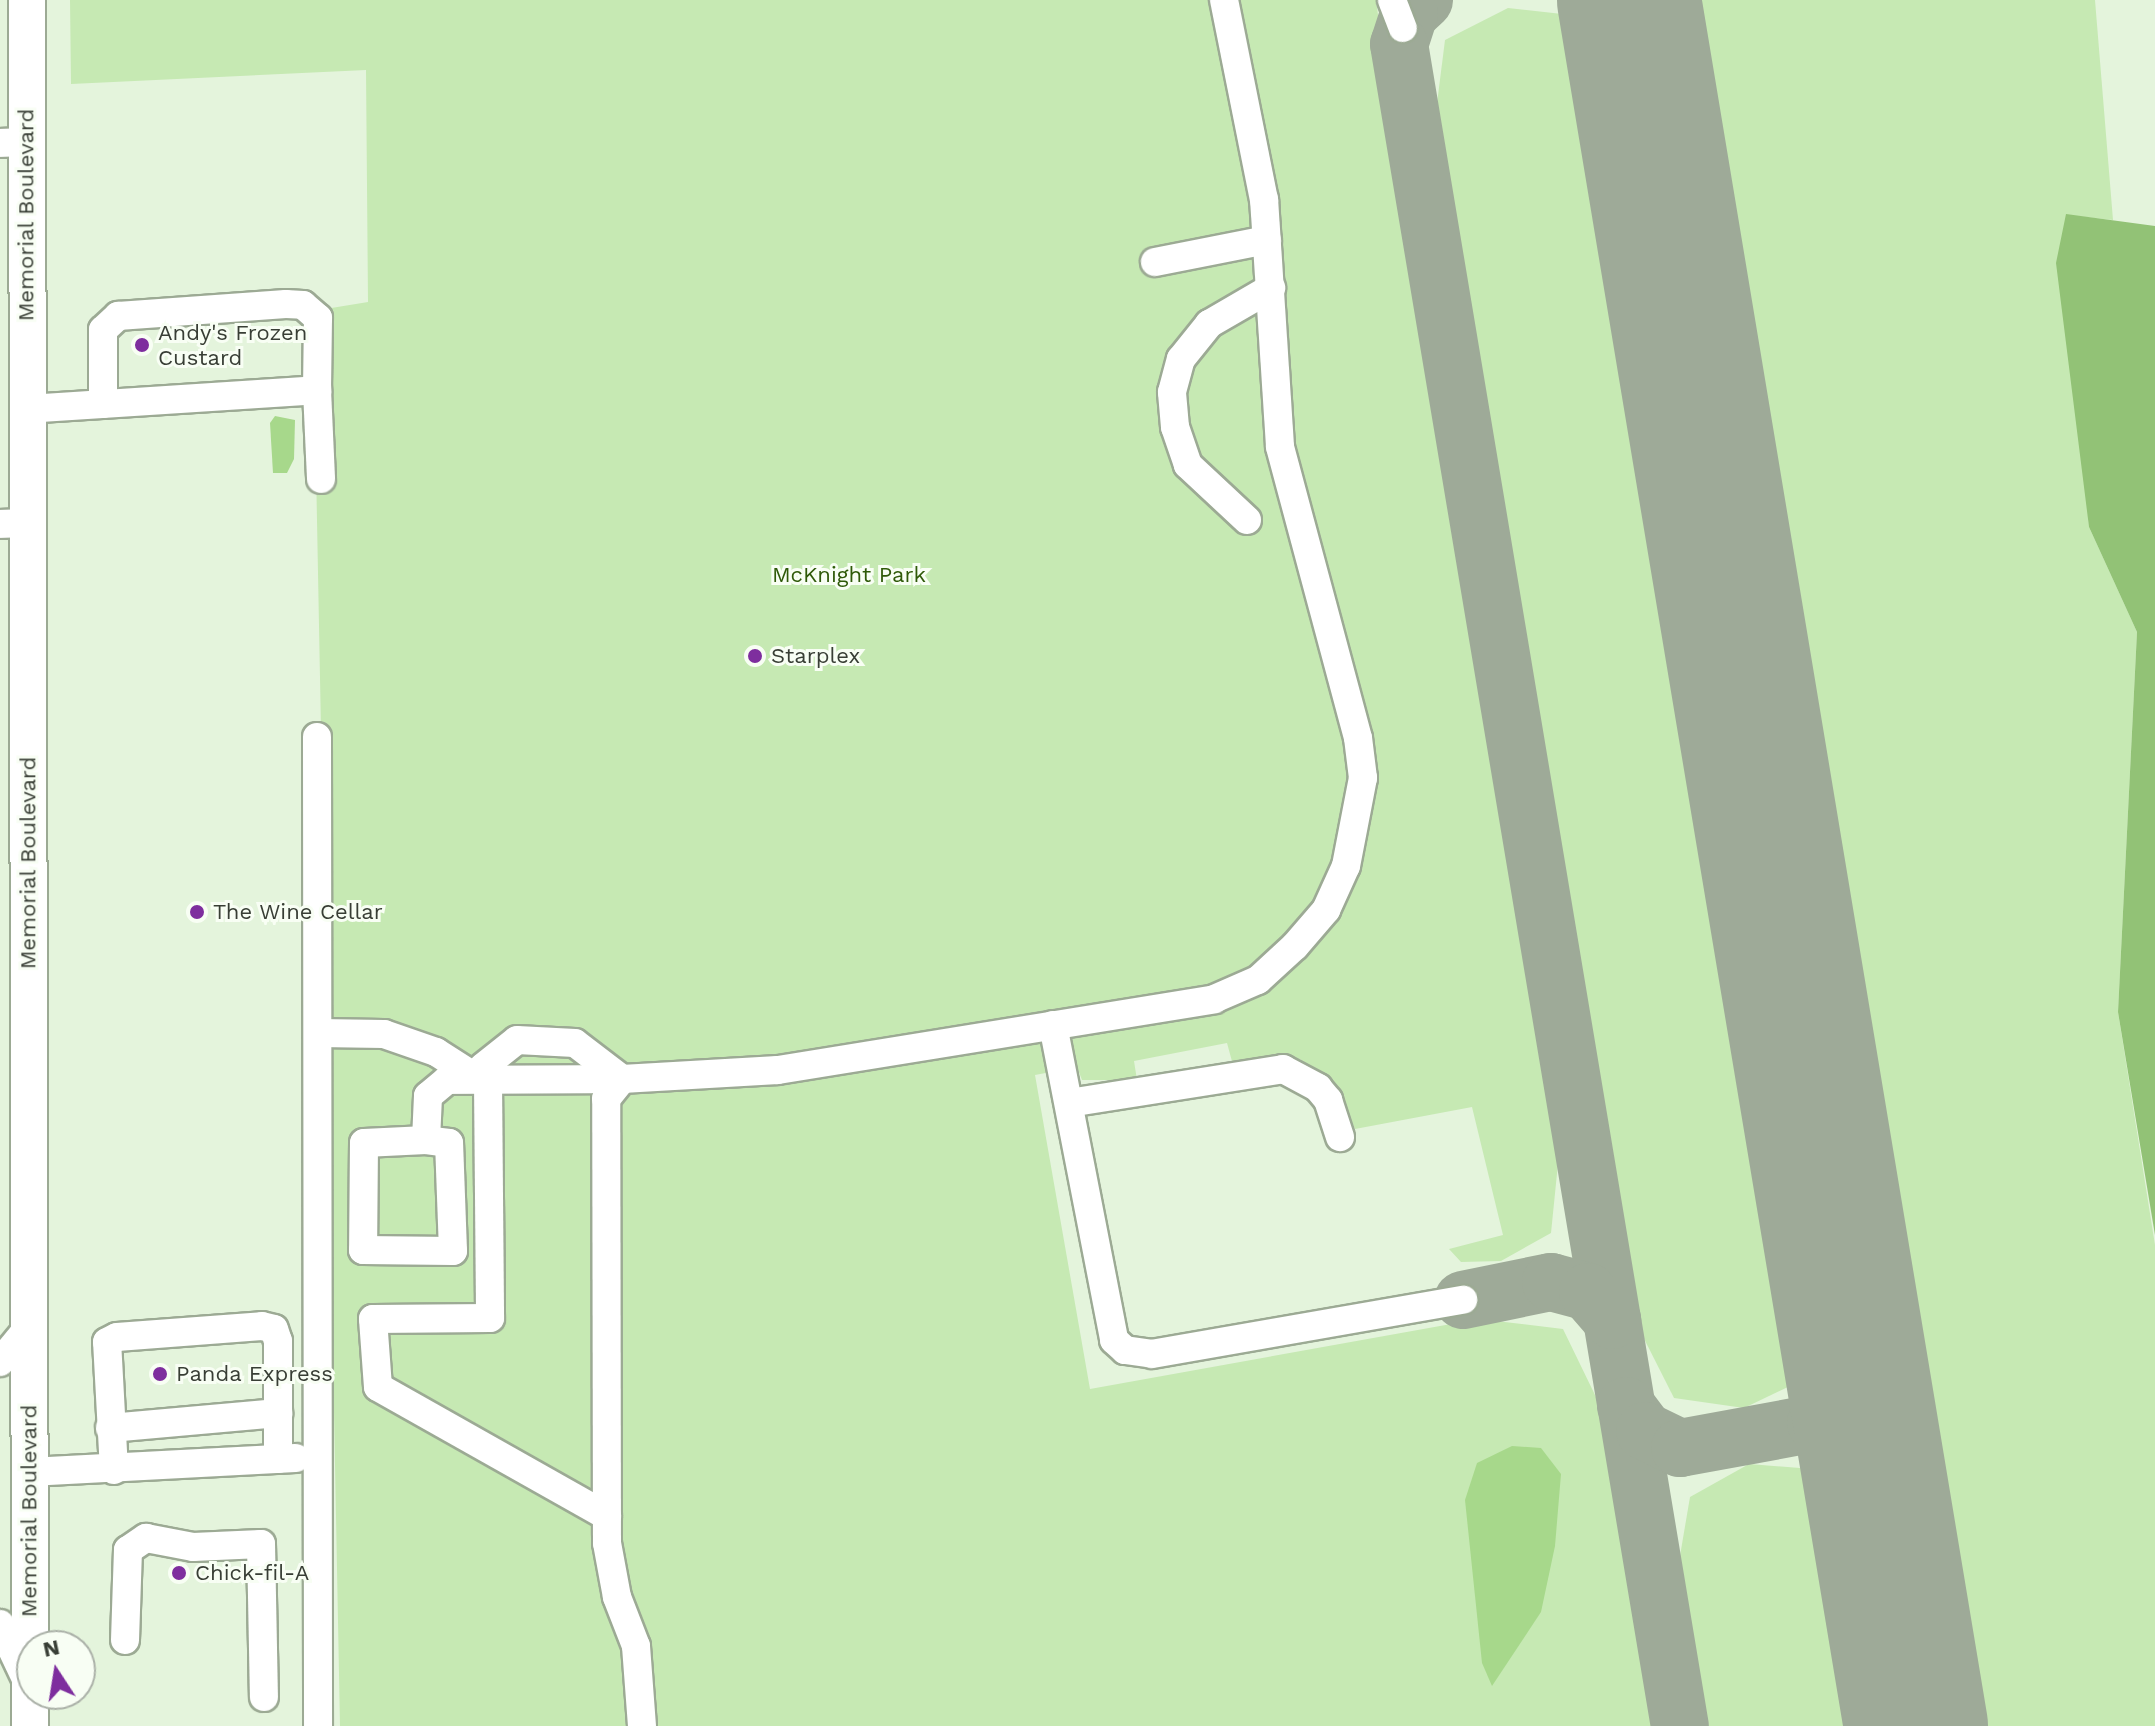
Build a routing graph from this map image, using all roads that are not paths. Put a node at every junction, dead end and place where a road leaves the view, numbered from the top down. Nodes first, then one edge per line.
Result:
1 (27, 0) edge
2 (1224, 0) edge
3 (1392, 0) edge
4 (1403, 28) dead end
5 (13, 143) edge
6 (1267, 240) junction
7 (1155, 262) dead end
8 (1271, 288) junction
9 (317, 390) junction
10 (103, 404) junction
11 (27, 409) junction
12 (321, 479) dead end
13 (1247, 520) dead end
14 (13, 524) edge
15 (317, 737) dead end
16 (1053, 1025) junction
17 (319, 1033) junction
18 (622, 1079) junction
19 (484, 1080) junction
20 (1069, 1103) junction
21 (1340, 1137) dead end
22 (426, 1140) junction
23 (1463, 1300) dead end
24 (29, 1327) junction
25 (0, 1362) edge
26 (278, 1413) junction
27 (110, 1428) junction
28 (319, 1456) junction
29 (278, 1459) junction
30 (114, 1470) junction
31 (29, 1472) junction
32 (607, 1516) junction
33 (0, 1624) edge
34 (30, 1630) edge
35 (125, 1640) dead end
36 (16, 1659) edge
37 (264, 1697) dead end
38 (318, 1726) edge
39 (642, 1726) edge

1 - 5 main road, Memorial Boulevard
2 - 6 lane
3 - 4 lane
5 - 11 main road, Memorial Boulevard
6 - 7 lane
6 - 8 lane
8 - 13 lane
8 - 16 lane
9 - 10 lane
9 - 10 lane
9 - 12 lane
10 - 11 lane
11 - 14 main road, Memorial Boulevard
14 - 24 main road, Memorial Boulevard
15 - 17 lane
16 - 18 lane
16 - 20 lane
17 - 19 lane
17 - 28 lane
18 - 19 lane
18 - 19 lane
18 - 32 lane
19 - 22 lane
19 - 32 lane
20 - 21 lane
20 - 23 lane
22 - 22 lane
24 - 25 lane
24 - 31 main road, Memorial Boulevard
26 - 27 lane
26 - 27 lane
26 - 29 lane
27 - 30 lane
28 - 29 lane
28 - 38 lane
29 - 30 lane
30 - 31 lane
31 - 34 main road, Memorial Boulevard
32 - 39 lane
33 - 36 lane
35 - 37 lane

